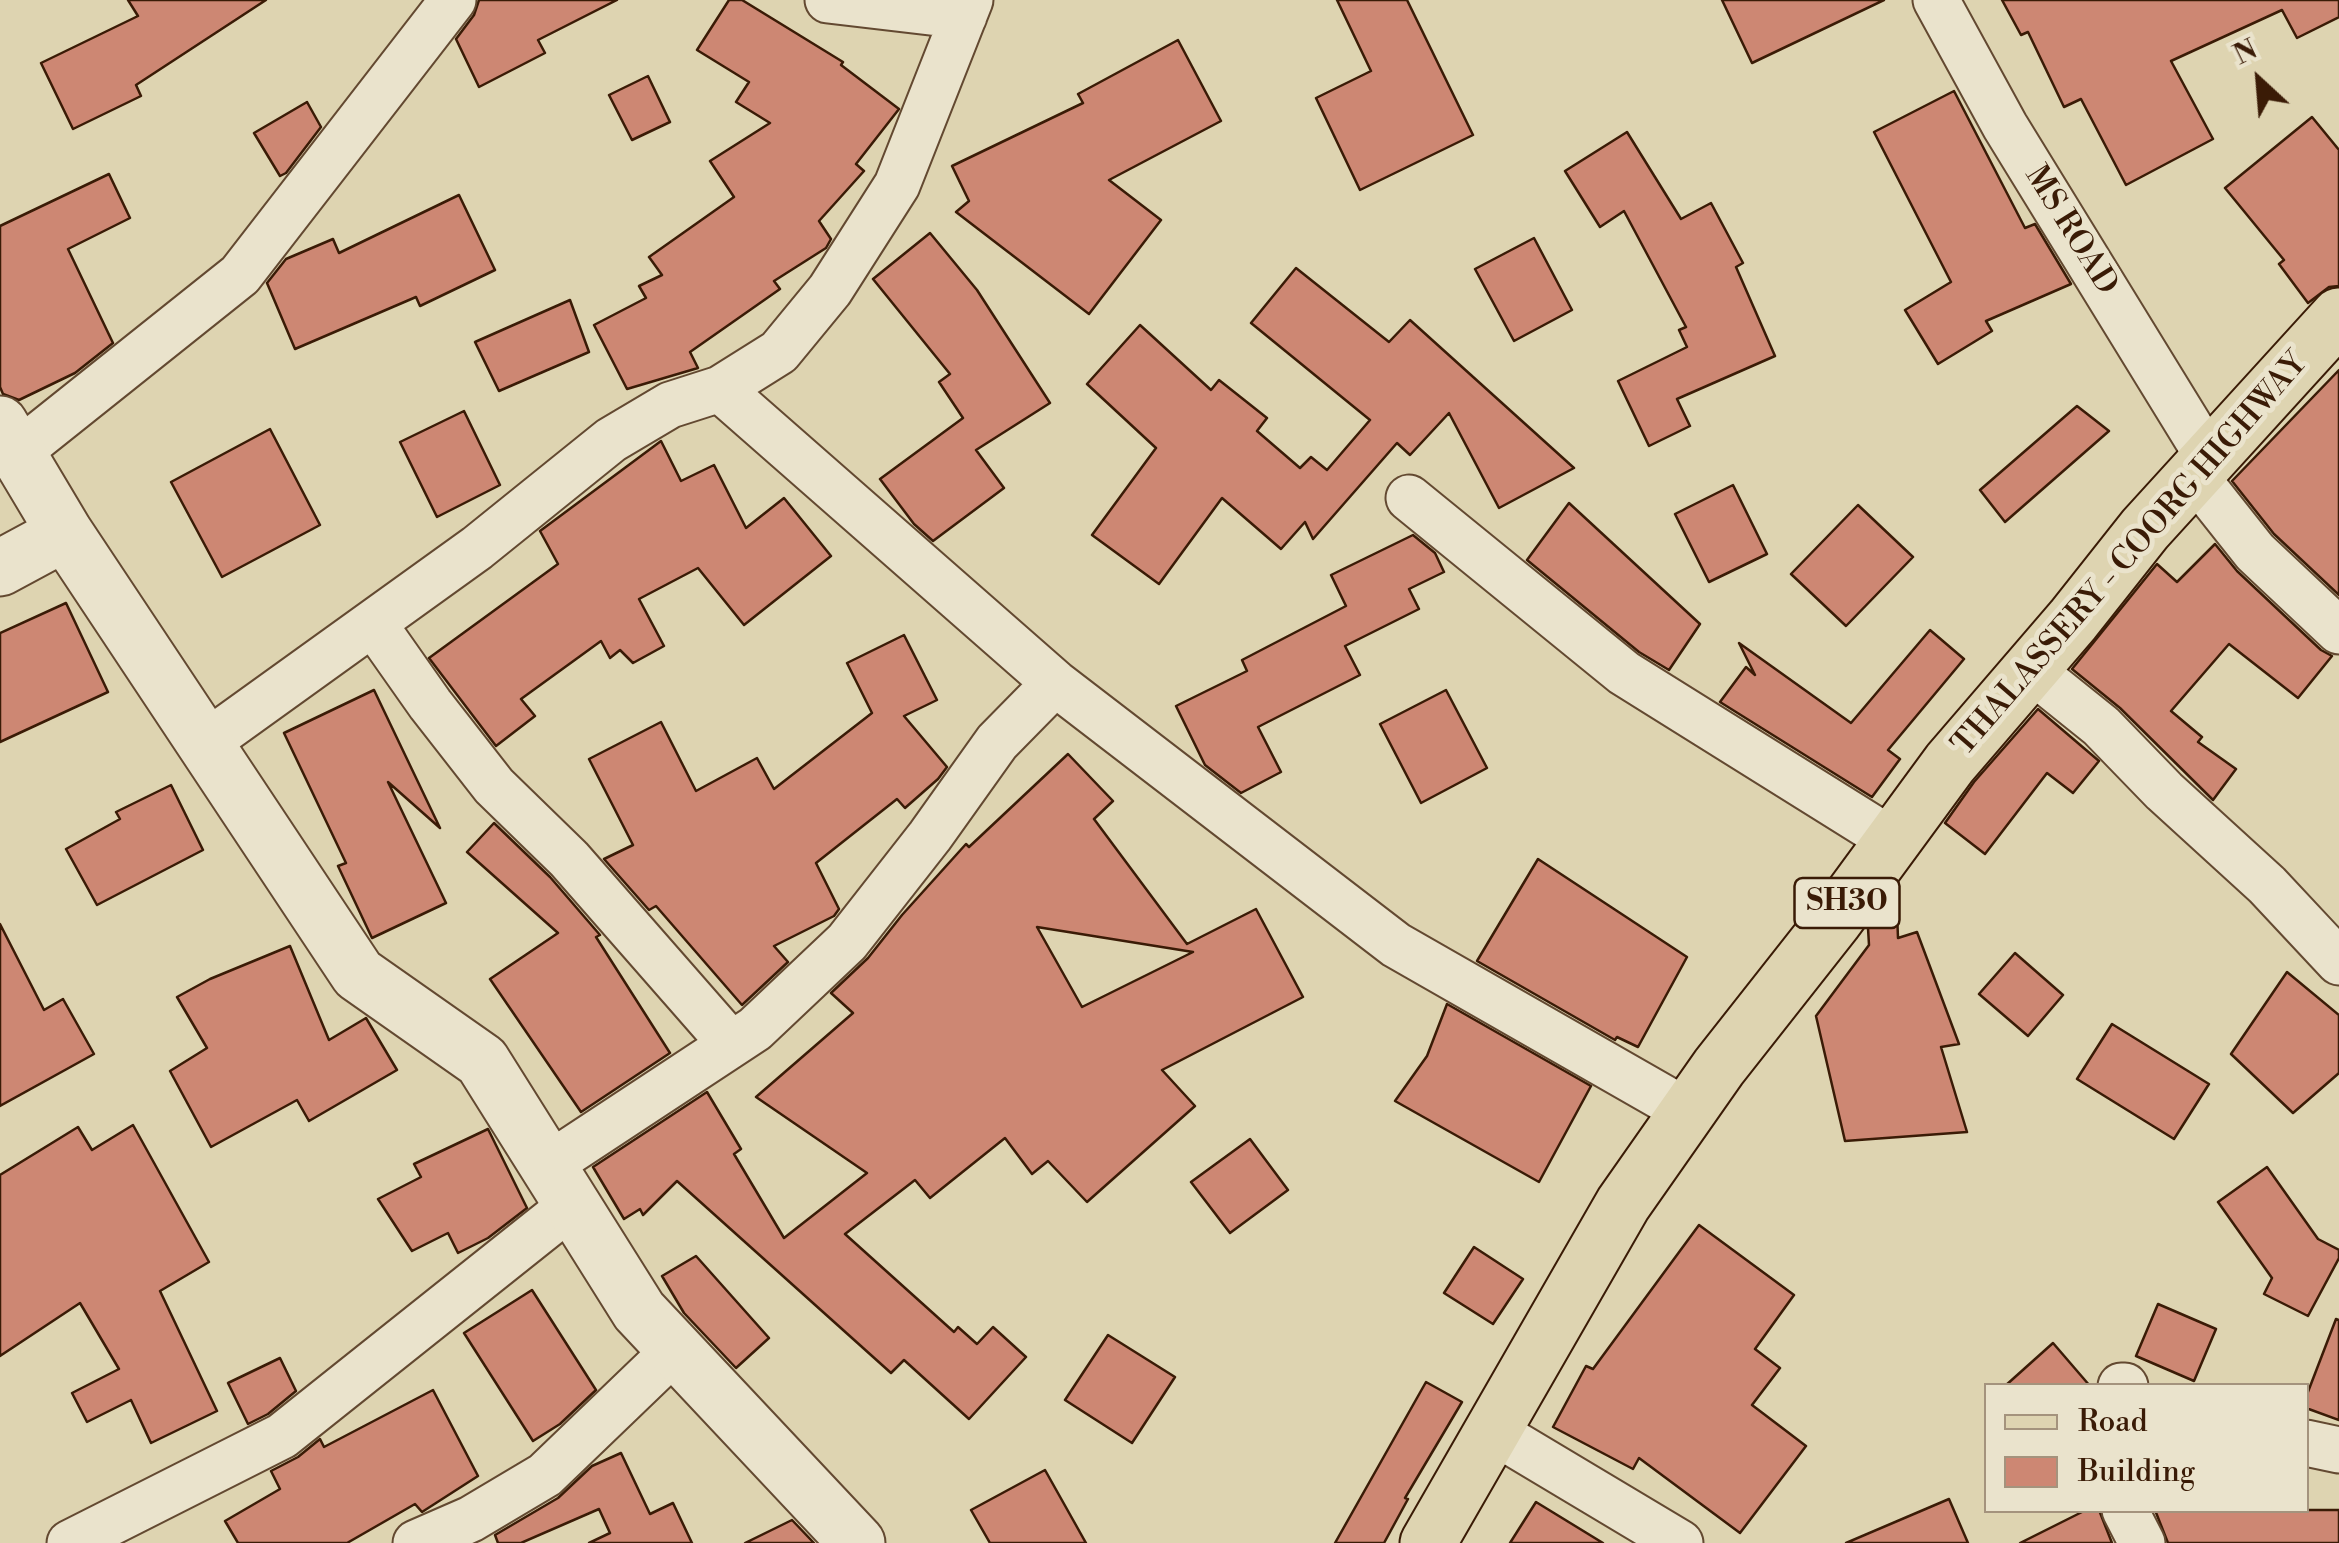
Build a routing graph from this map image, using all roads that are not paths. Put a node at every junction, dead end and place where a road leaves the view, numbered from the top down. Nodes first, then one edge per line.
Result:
1 (452, 0) edge
2 (828, 0) edge
3 (1936, 0) edge
4 (967, 8) edge
5 (2339, 316) edge
6 (720, 388) junction
7 (9, 439) edge
8 (2202, 467) junction
9 (1409, 498) dead end
10 (65, 533) junction
11 (0, 568) edge
12 (373, 623) junction
13 (2339, 631) edge
14 (2030, 670) junction
15 (1054, 683) junction
16 (206, 743) junction
17 (1893, 841) junction
18 (2339, 962) edge
19 (732, 1044) junction
20 (1688, 1112) junction
21 (560, 1186) junction
22 (676, 1350) junction
23 (1491, 1430) junction
24 (2309, 1444) edge
25 (2339, 1450) edge
26 (2127, 1513) edge
27 (70, 1543) edge
28 (416, 1543) edge
29 (857, 1543) edge
30 (1428, 1543) edge
31 (1680, 1543) edge
32 (2142, 1543) edge

1 - 7 street
2 - 4 street
3 - 8 street, MS ROAD
4 - 6 street
5 - 8 main road, THALASSERY - COORG HIGHWAY / SH30
6 - 12 street
6 - 15 street
7 - 10 street
8 - 13 street, MS ROAD
8 - 14 main road, THALASSERY - COORG HIGHWAY / SH30
9 - 17 street
10 - 11 street
10 - 16 street
12 - 16 street
12 - 19 street
14 - 17 main road, THALASSERY - COORG HIGHWAY / SH30
14 - 18 street
15 - 19 street
15 - 20 street
16 - 21 street
17 - 20 main road, THALASSERY - COORG HIGHWAY / SH30
19 - 21 street
20 - 23 main road, THALASSERY - COORG HIGHWAY / SH30
21 - 22 street
21 - 27 street
22 - 28 street
22 - 29 street
23 - 30 main road, THALASSERY - COORG HIGHWAY / SH30
23 - 31 street
24 - 25 street
26 - 32 street

